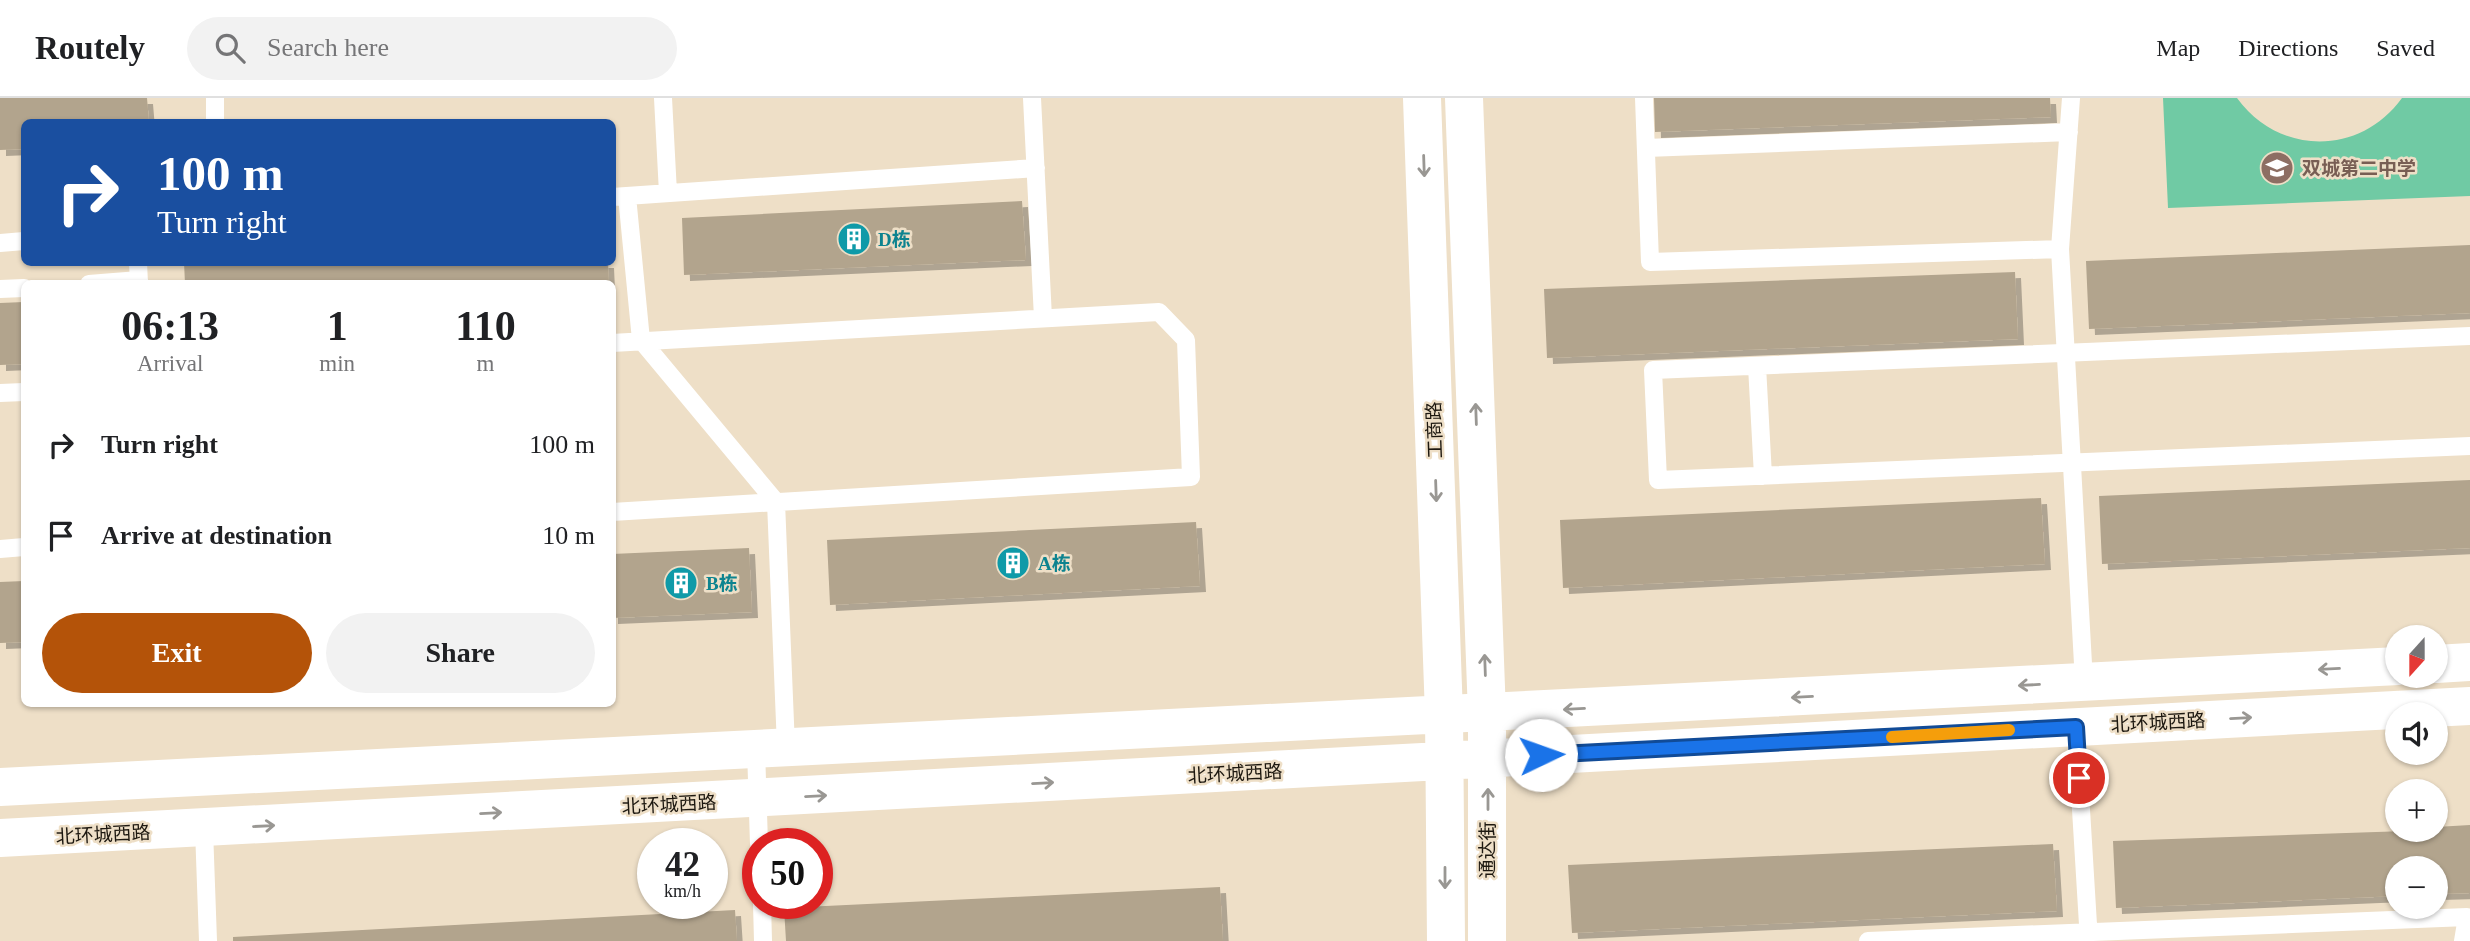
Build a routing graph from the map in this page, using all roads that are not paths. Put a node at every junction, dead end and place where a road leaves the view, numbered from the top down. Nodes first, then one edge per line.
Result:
1 (215, 98) edge
2 (663, 98) edge
3 (1032, 98) edge
4 (1422, 98) edge
5 (1464, 98) edge
6 (1644, 98) edge
7 (2071, 98) edge
8 (215, 119) edge
9 (2069, 132) junction
10 (1646, 148) junction
11 (1036, 168) junction
12 (668, 193) junction
13 (620, 197) edge
14 (21, 241) edge
15 (0, 243) edge
16 (2060, 249) junction
17 (139, 275) edge
18 (111, 280) edge
19 (21, 288) edge
20 (0, 289) edge
21 (1043, 318) junction
22 (2470, 335) edge
23 (641, 340) junction
24 (616, 343) edge
25 (2066, 353) junction
26 (1757, 366) junction
27 (21, 392) edge
28 (0, 393) edge
29 (2470, 446) edge
30 (2072, 463) junction
31 (1763, 476) junction
32 (776, 502) junction
33 (616, 512) edge
34 (21, 547) edge
35 (0, 549) edge
36 (2470, 662) edge
37 (2448, 663) edge
38 (2385, 667) edge
39 (2084, 682) junction
40 (2470, 706) edge
41 (1487, 714) junction
42 (1444, 715) junction
43 (2076, 727) junction
44 (771, 748) junction
45 (1488, 758) junction
46 (1445, 761) junction
47 (0, 787) edge
48 (758, 799) junction
49 (759, 828) edge
50 (204, 829) junction
51 (0, 838) edge
52 (762, 919) edge
53 (2089, 936) edge
54 (208, 941) edge
55 (763, 941) edge
56 (1446, 941) edge
57 (1487, 941) edge
58 (1868, 941) edge
59 (2463, 941) edge

1 - 8 lane
2 - 12 lane
3 - 11 lane
4 -> 42 main road, 工商路
41 -> 5 main road
6 - 10 lane
7 - 9 lane
9 - 10 lane
9 - 16 lane
10 - 16 lane
11 - 12 lane
11 - 21 lane
12 - 13 lane
13 - 23 lane
14 - 15 lane
16 - 25 lane
17 - 18 lane
19 - 20 lane
21 - 23 lane
21 - 32 lane
22 - 25 lane
23 - 24 lane
23 - 32 lane
25 - 26 lane
25 - 30 lane
26 - 31 lane
26 - 31 lane
27 - 28 lane
29 - 30 lane
30 - 31 lane
30 - 39 lane
32 - 33 lane
32 - 44 lane
34 - 35 lane
36 - 37 main road
38 -> 39 main road
39 -> 41 main road
43 -> 40 main road, 北环城西路
41 - 42 main road
41 - 45 main road
42 - 44 main road
42 - 46 main road, 工商路
43 - 45 main road, 北环城西路
43 - 53 lane
44 - 47 main road
44 - 48 lane
45 - 46 main road, 北环城西路
57 -> 45 main road, 通达街
48 -> 46 main road, 北环城西路
46 -> 56 main road
48 - 49 lane
50 -> 48 main road, 北环城西路
50 - 51 main road, 北环城西路
50 - 54 lane
52 - 55 lane
53 - 58 lane
53 - 59 lane

